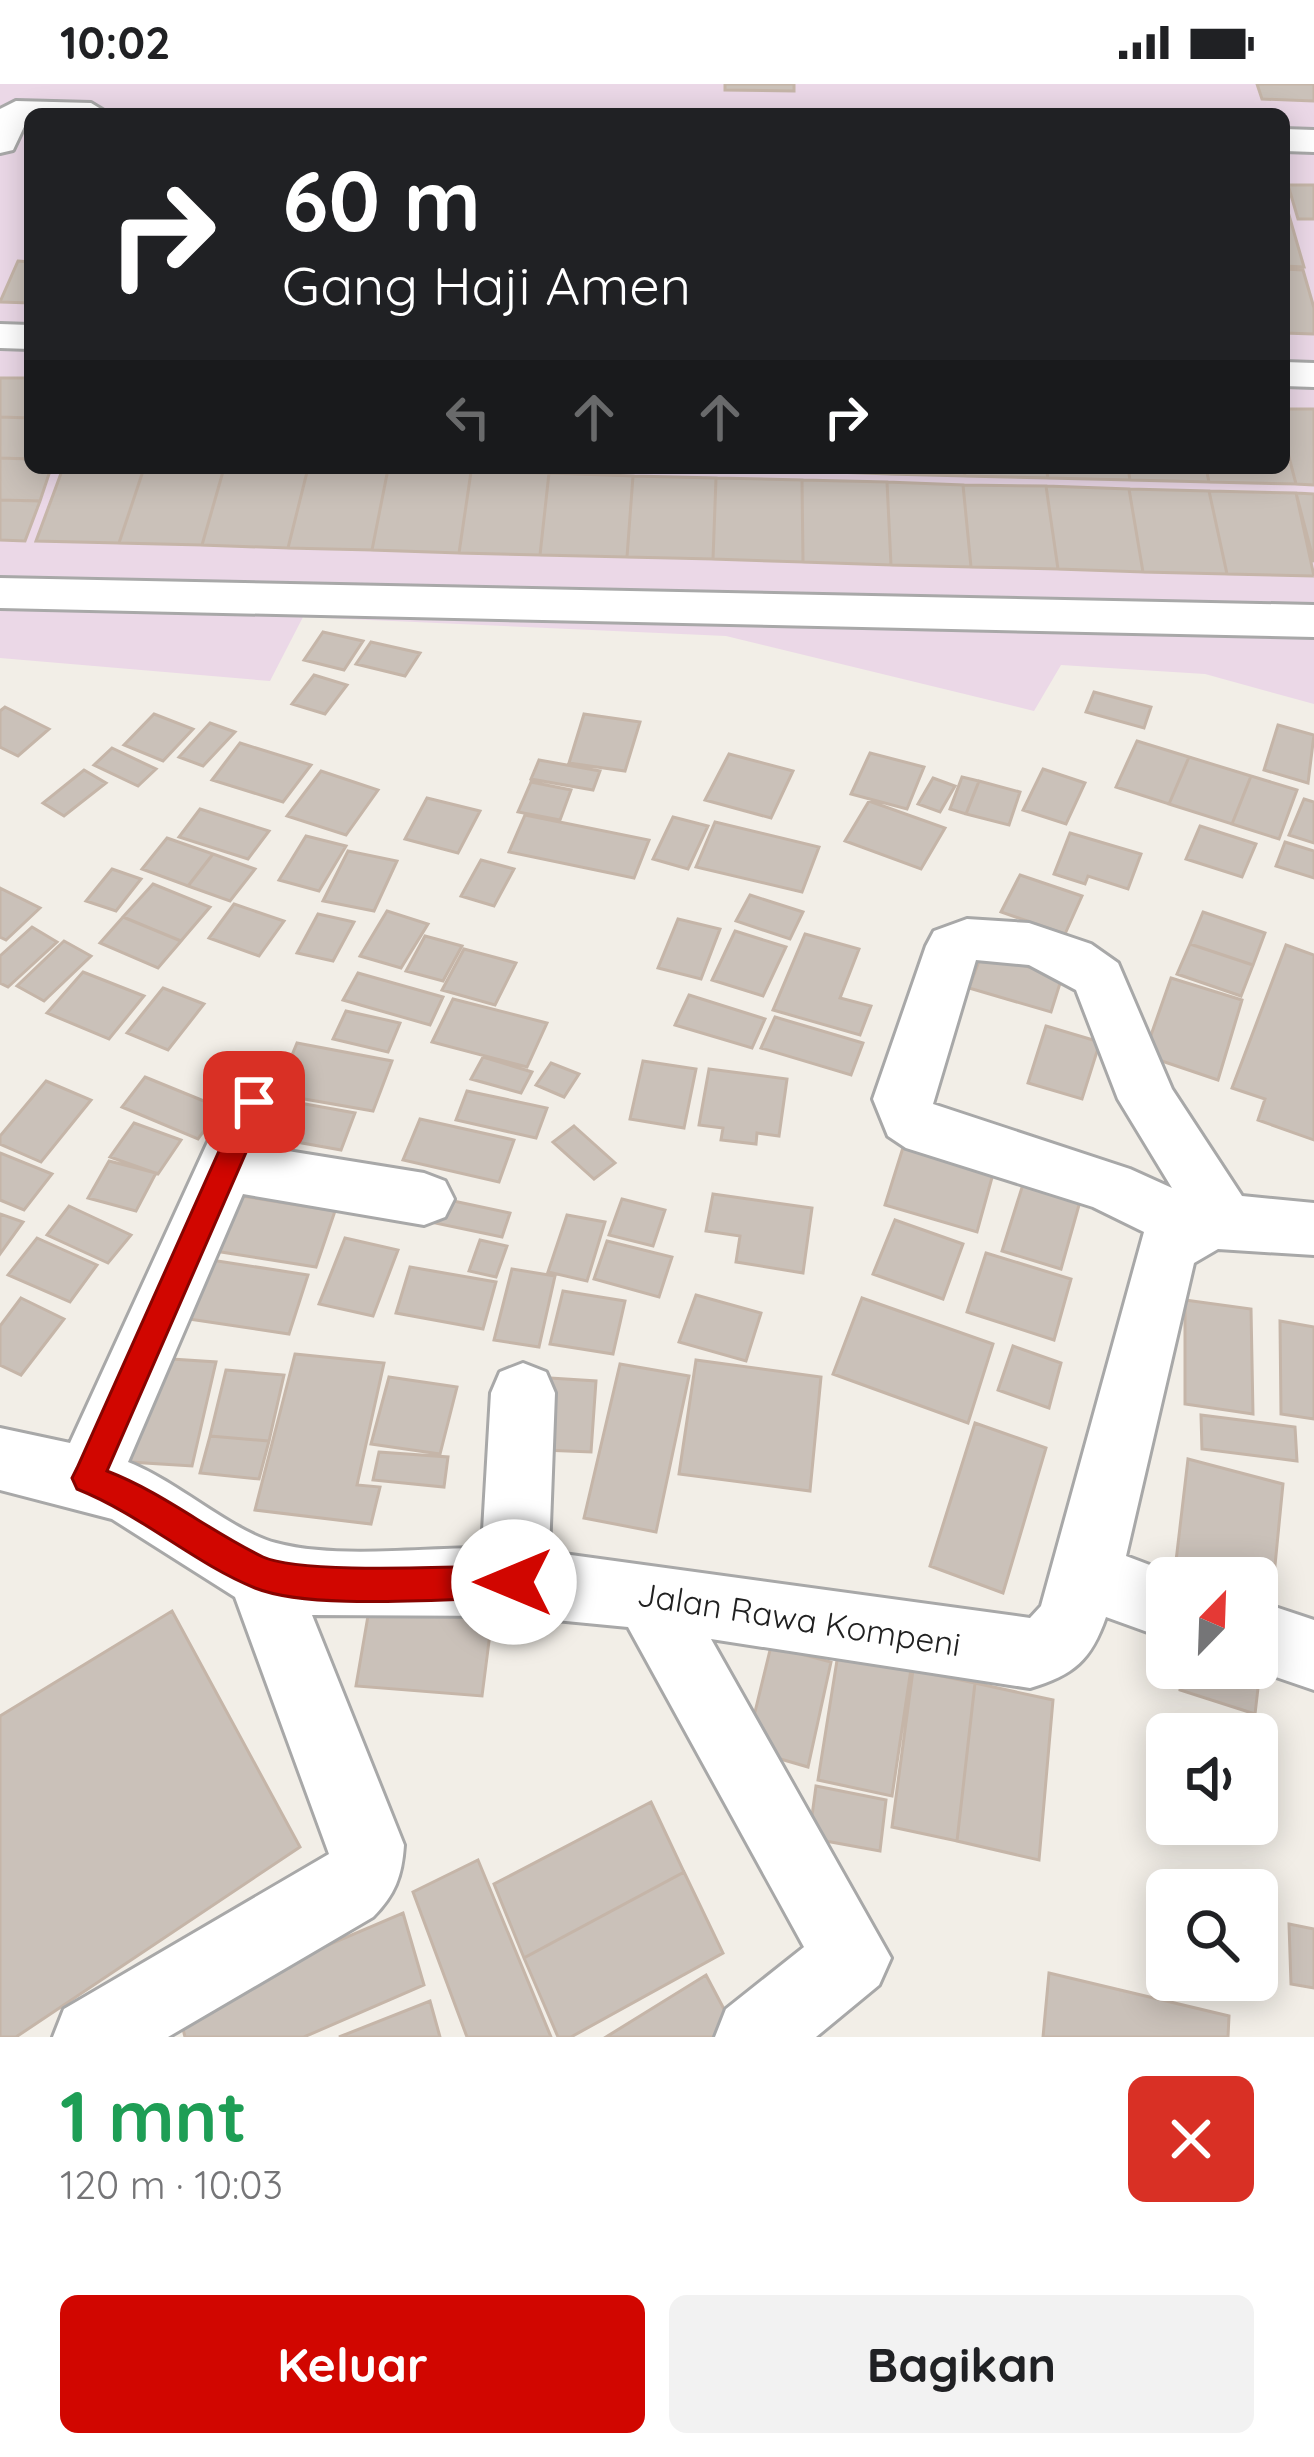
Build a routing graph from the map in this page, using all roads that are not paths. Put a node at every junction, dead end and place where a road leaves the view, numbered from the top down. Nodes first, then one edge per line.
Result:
1 (0, 593) edge
2 (1314, 621) edge
3 (254, 1102) dead end
4 (224, 1166) junction
5 (424, 1199) dead end
6 (1208, 1223) junction
7 (1314, 1229) edge
8 (523, 1393) dead end
9 (0, 1459) edge
10 (88, 1478) junction
11 (261, 1574) junction
12 (1087, 1576) junction
13 (514, 1582) junction
14 (648, 1595) junction
15 (1146, 1597) edge
16 (1278, 1643) edge
17 (1314, 1655) edge
18 (92, 2037) edge
19 (754, 2037) edge

1 - 2 street
3 - 4 street
4 - 5 street
4 - 10 street
6 - 6 street
6 - 7 street
6 - 12 street, Jalan Rawa Kompeni
8 - 13 street
9 - 10 street, Jalan Rawa Kompeni
10 - 11 street, Jalan Rawa Kompeni
11 - 13 street, Jalan Rawa Kompeni
11 - 18 street
12 - 14 street, Jalan Rawa Kompeni
12 - 15 street
13 - 14 street, Jalan Rawa Kompeni
14 - 19 street
16 - 17 street

